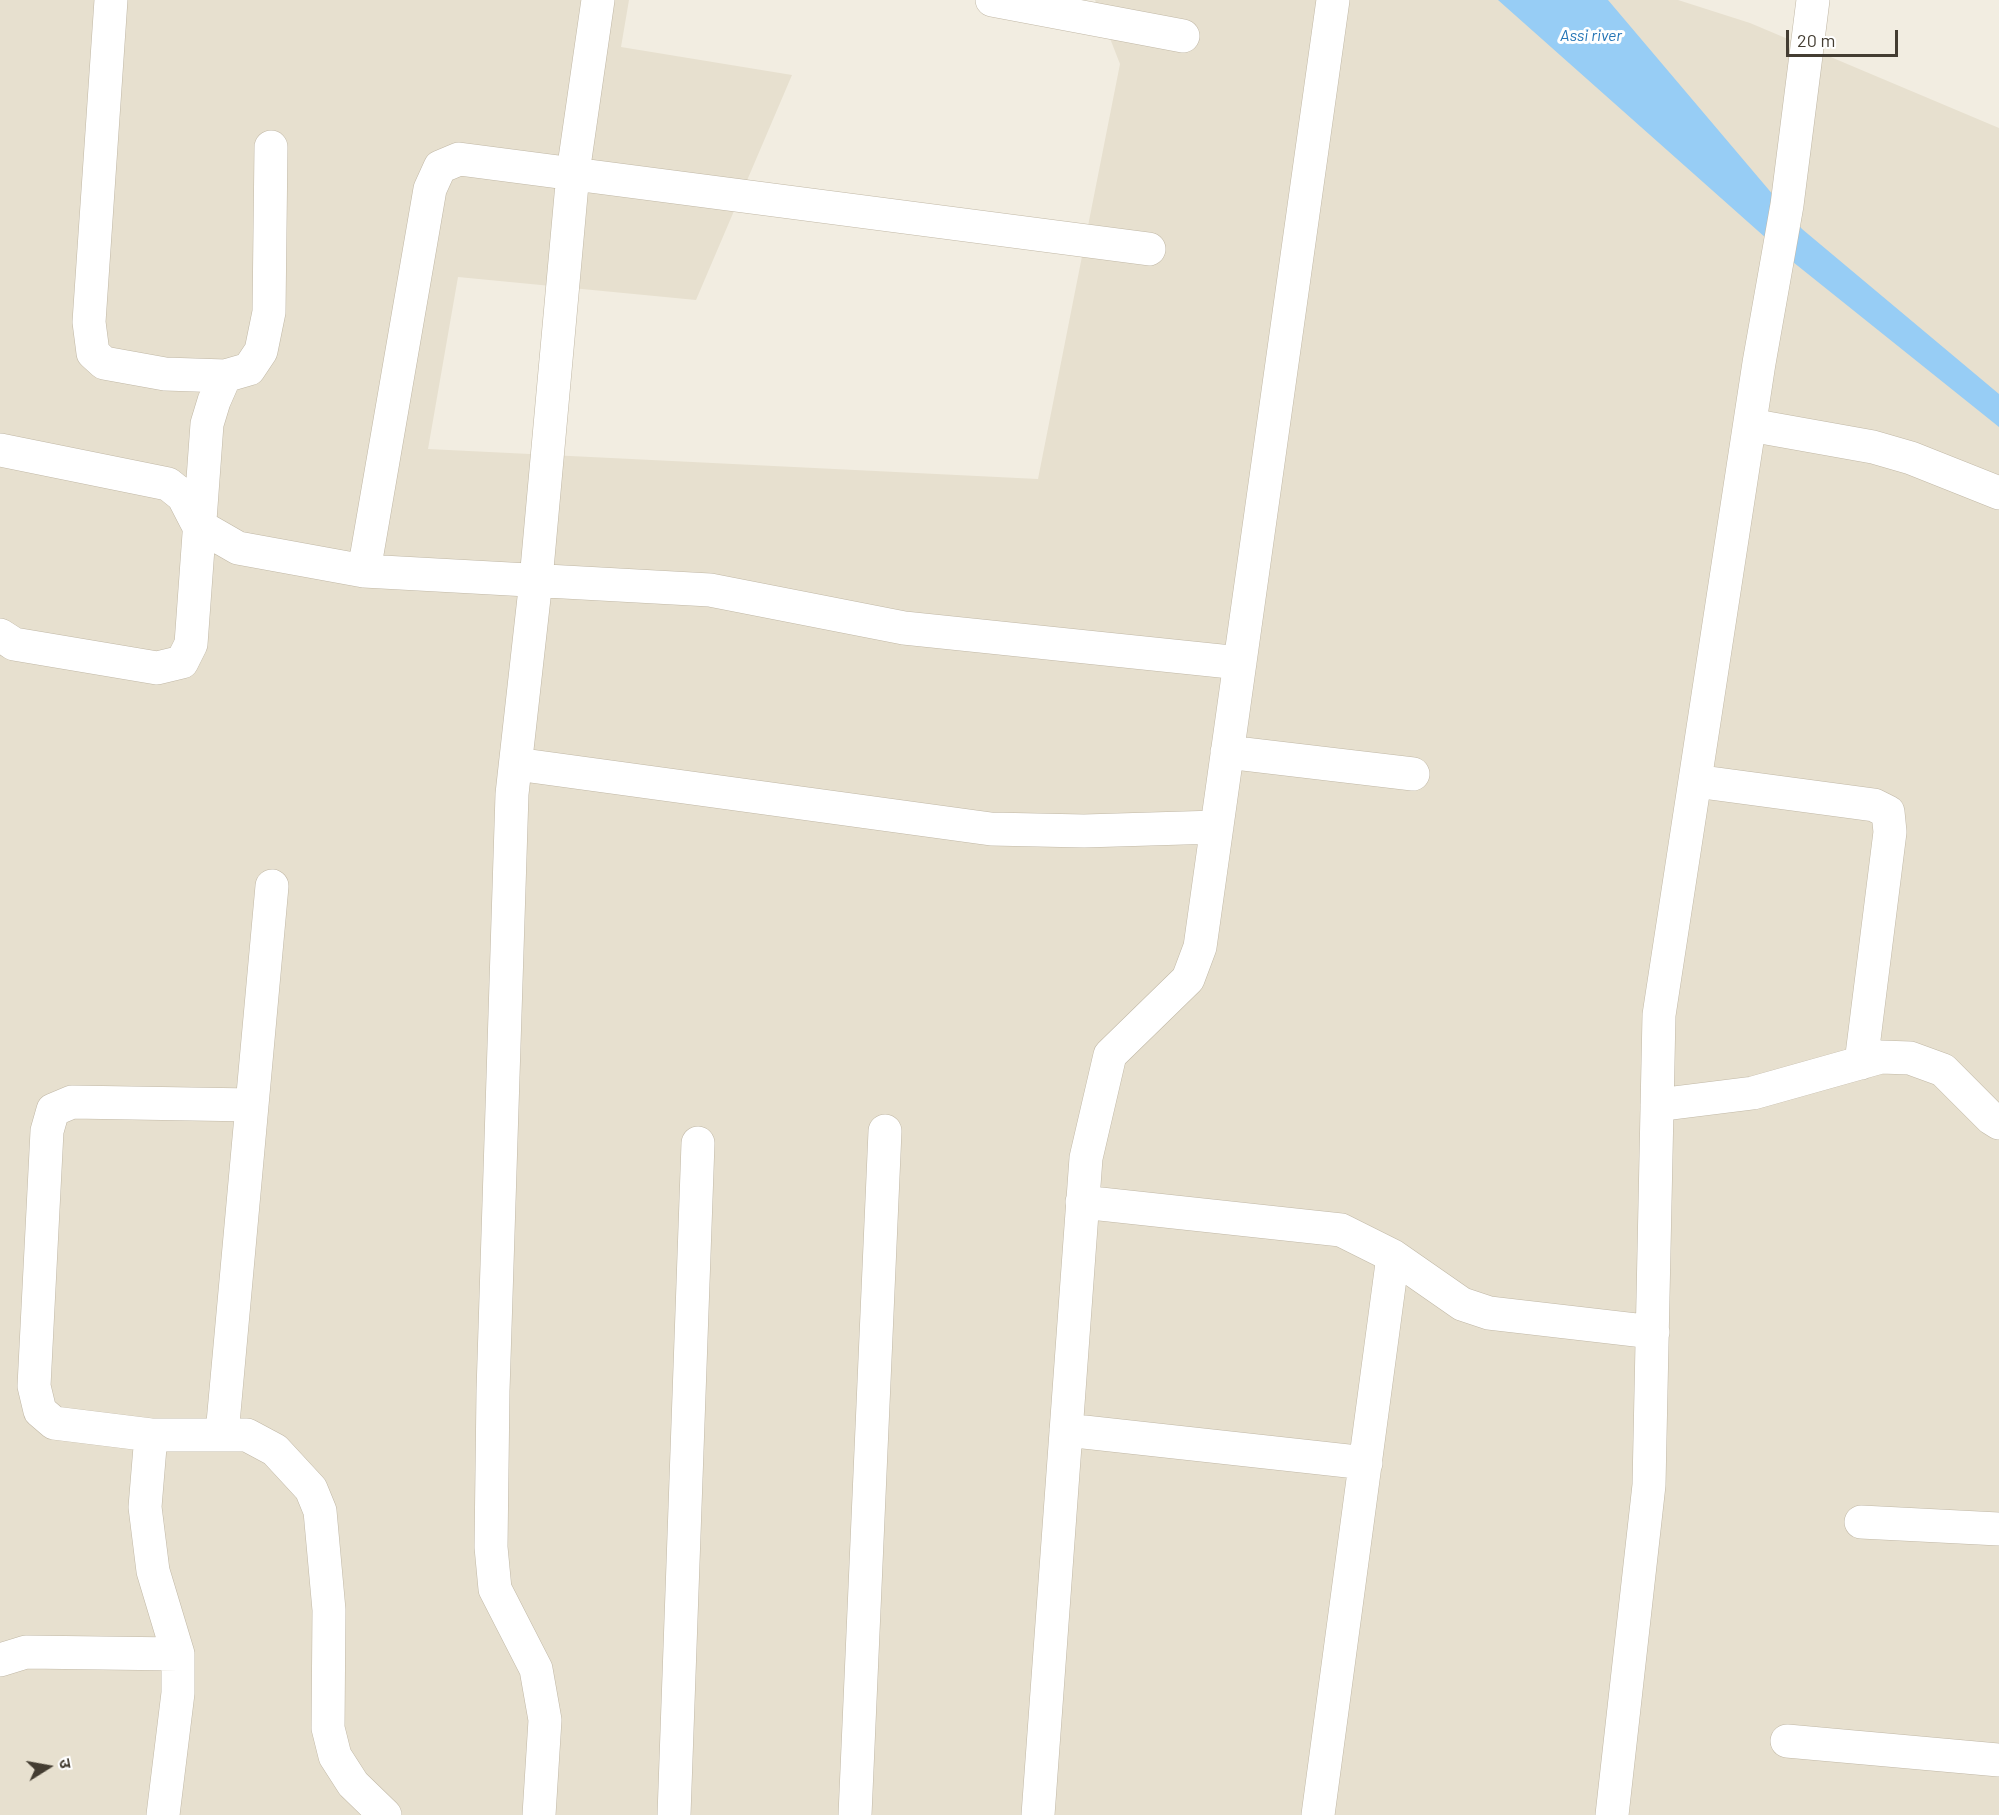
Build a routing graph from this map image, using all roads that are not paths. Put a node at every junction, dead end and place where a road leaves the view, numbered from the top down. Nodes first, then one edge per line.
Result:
1 (111, 0) edge
2 (598, 0) edge
3 (992, 0) edge
4 (1333, 0) edge
5 (1813, 0) edge
6 (1183, 36) dead end
7 (271, 147) dead end
8 (573, 173) junction
9 (1149, 249) dead end
10 (225, 376) junction
11 (1750, 425) junction
12 (2, 459) edge
13 (1999, 493) edge
14 (198, 525) junction
15 (364, 571) junction
16 (536, 580) junction
17 (0, 634) edge
18 (1240, 663) junction
19 (1227, 752) junction
20 (516, 764) junction
21 (1413, 774) dead end
22 (1695, 780) junction
23 (1217, 827) junction
24 (272, 886) dead end
25 (1861, 1063) junction
26 (1658, 1105) junction
27 (252, 1106) junction
28 (1999, 1123) edge
29 (885, 1131) dead end
30 (698, 1143) dead end
31 (1082, 1202) junction
32 (1393, 1256) junction
33 (1653, 1332) junction
34 (1066, 1430) junction
35 (222, 1434) junction
36 (151, 1435) junction
37 (1366, 1463) junction
38 (1861, 1522) dead end
39 (1999, 1529) edge
40 (178, 1654) junction
41 (0, 1660) edge
42 (1787, 1741) dead end
43 (1999, 1760) edge
44 (163, 1815) edge
45 (385, 1815) edge
46 (539, 1815) edge
47 (674, 1815) edge
48 (855, 1815) edge
49 (1038, 1815) edge
50 (1318, 1815) edge
51 (1612, 1815) edge

1 - 10 street
2 - 8 street
3 - 6 street
4 - 18 street
5 - 11 street
7 - 10 street
8 - 9 street
8 - 15 street
8 - 16 street
10 - 14 street
11 - 13 street
11 - 22 street
12 - 14 street
14 - 15 street
14 - 17 street
15 - 16 street
16 - 18 street
16 - 20 street
18 - 19 street
19 - 21 street
19 - 23 street
20 - 23 street
20 - 46 street
22 - 25 street
22 - 26 street
23 - 31 street
24 - 27 street
25 - 26 street
25 - 28 street
26 - 33 street
27 - 35 street
27 - 36 street
29 - 48 street
30 - 47 street
31 - 32 street
31 - 34 street
32 - 33 street
32 - 37 street
33 - 51 street
34 - 37 street
34 - 49 street
35 - 36 street
35 - 45 street
36 - 40 street
37 - 50 street
38 - 39 street
40 - 41 street
40 - 44 street
42 - 43 street

